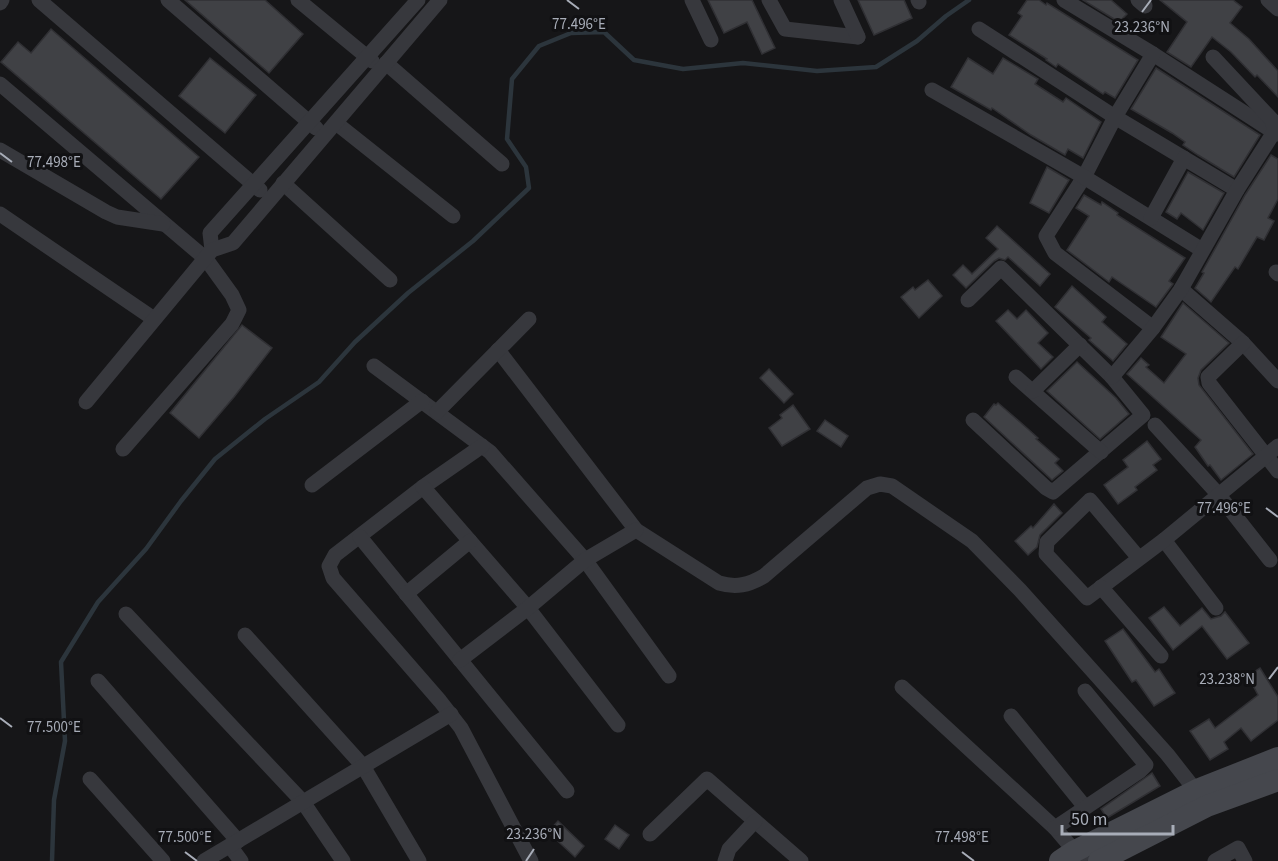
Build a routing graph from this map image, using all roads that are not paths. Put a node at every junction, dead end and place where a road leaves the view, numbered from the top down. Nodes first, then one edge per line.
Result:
1 (39, 0) edge
2 (168, 0) edge
3 (298, 0) edge
4 (418, 0) edge
5 (440, 0) edge
6 (692, 0) edge
7 (768, 0) edge
8 (841, 0) edge
9 (1064, 0) edge
10 (1268, 0) edge
11 (1278, 9) edge
12 (979, 29) dead end
13 (711, 40) dead end
14 (1153, 54) junction
15 (366, 56) junction
16 (1213, 57) dead end
17 (383, 66) junction
18 (0, 84) edge
19 (932, 90) dead end
20 (1115, 117) junction
21 (308, 122) junction
22 (336, 123) junction
23 (1276, 133) edge
24 (325, 136) junction
25 (0, 150) edge
26 (1184, 158) junction
27 (502, 164) dead end
28 (1084, 177) junction
29 (253, 183) junction
30 (283, 183) junction
31 (1237, 190) junction
32 (270, 198) junction
33 (0, 214) edge
34 (453, 216) dead end
35 (1151, 218) junction
36 (163, 224) junction
37 (1202, 250) junction
38 (208, 255) junction
39 (390, 280) dead end
40 (1181, 289) junction
41 (968, 300) dead end
42 (154, 319) junction
43 (529, 319) dead end
44 (1153, 328) junction
45 (1242, 343) junction
46 (1080, 345) junction
47 (498, 351) junction
48 (374, 366) dead end
49 (1016, 376) dead end
50 (1112, 377) junction
51 (1278, 381) edge
52 (1033, 391) junction
53 (422, 401) junction
54 (86, 402) dead end
55 (436, 412) junction
56 (973, 420) dead end
57 (1155, 425) dead end
58 (482, 446) junction
59 (123, 449) dead end
60 (1272, 451) edge
61 (1101, 452) junction
62 (1278, 471) edge
63 (312, 485) dead end
64 (423, 488) junction
65 (1218, 494) junction
66 (636, 530) junction
67 (360, 537) junction
68 (1164, 540) junction
69 (470, 541) junction
70 (1138, 557) junction
71 (585, 560) junction
72 (1270, 560) dead end
73 (1101, 587) junction
74 (406, 594) junction
75 (528, 608) junction
76 (1216, 608) dead end
77 (126, 614) dead end
78 (245, 635) dead end
79 (1161, 656) dead end
80 (460, 660) junction
81 (669, 676) dead end
82 (98, 681) dead end
83 (902, 687) dead end
84 (1085, 692) dead end
85 (451, 714) junction
86 (1011, 716) dead end
87 (618, 725) dead end
88 (1278, 758) edge
89 (363, 766) junction
90 (90, 779) dead end
91 (1278, 780) edge
92 (567, 791) dead end
93 (1202, 798) junction
94 (303, 802) junction
95 (1085, 807) junction
96 (755, 821) junction
97 (1054, 828) junction
98 (650, 834) dead end
99 (234, 843) junction
100 (1073, 858) edge
101 (163, 861) edge
102 (204, 861) edge
103 (241, 861) edge
104 (343, 861) edge
105 (419, 861) edge
106 (531, 861) edge
107 (725, 861) edge
108 (801, 861) edge
109 (1099, 861) edge
110 (1215, 861) edge
111 (1245, 861) edge

1 - 29 street
2 - 21 street
3 - 15 street
4 - 15 street
5 - 17 street
6 - 13 street
7 - 8 street
9 - 14 street
10 - 11 street
12 - 20 street
14 - 20 street
14 - 23 street
15 - 17 street
15 - 21 street
16 - 23 street
17 - 22 street
17 - 27 street
18 - 36 street
19 - 28 street
20 - 26 street
20 - 28 street
21 - 24 street
21 - 29 street
22 - 24 street
22 - 34 street
23 - 31 street
24 - 30 street
25 - 36 street
26 - 31 street
26 - 35 street
28 - 35 street
28 - 44 street
29 - 32 street
29 - 38 street
30 - 32 street
30 - 39 street
31 - 37 street
32 - 38 street
33 - 42 street
35 - 37 street
36 - 38 street
37 - 40 street
38 - 42 street
38 - 59 street
40 - 44 street
40 - 45 street
41 - 46 street
42 - 54 street
43 - 47 street
44 - 50 street
45 - 51 street
45 - 60 street
46 - 50 street
46 - 52 street
47 - 55 street
47 - 66 street
48 - 53 street
49 - 52 street
50 - 61 street
52 - 61 street
53 - 55 street
53 - 63 street
55 - 58 street
56 - 61 street
57 - 65 street
58 - 64 street
58 - 71 street
60 - 62 street
60 - 65 street
64 - 67 street
64 - 69 street
65 - 68 street
65 - 72 street
66 - 71 street
66 - 93 street
67 - 74 street
67 - 85 street
68 - 70 street
68 - 76 street
69 - 74 street
69 - 75 street
70 - 73 street
70 - 73 street
71 - 75 street
71 - 81 street
73 - 79 street
74 - 80 street
75 - 80 street
75 - 87 street
77 - 94 street
78 - 89 street
80 - 92 street
82 - 99 street
83 - 97 street
84 - 95 street
85 - 89 street
85 - 106 street
86 - 95 street
88 - 93 street
89 - 94 street
89 - 105 street
90 - 101 street
91 - 93 street
93 - 100 street
93 - 109 street
94 - 99 street
94 - 104 street
95 - 97 street
96 - 98 street
96 - 107 street
96 - 108 street
97 - 100 street
99 - 102 street
99 - 103 street
110 - 111 street

